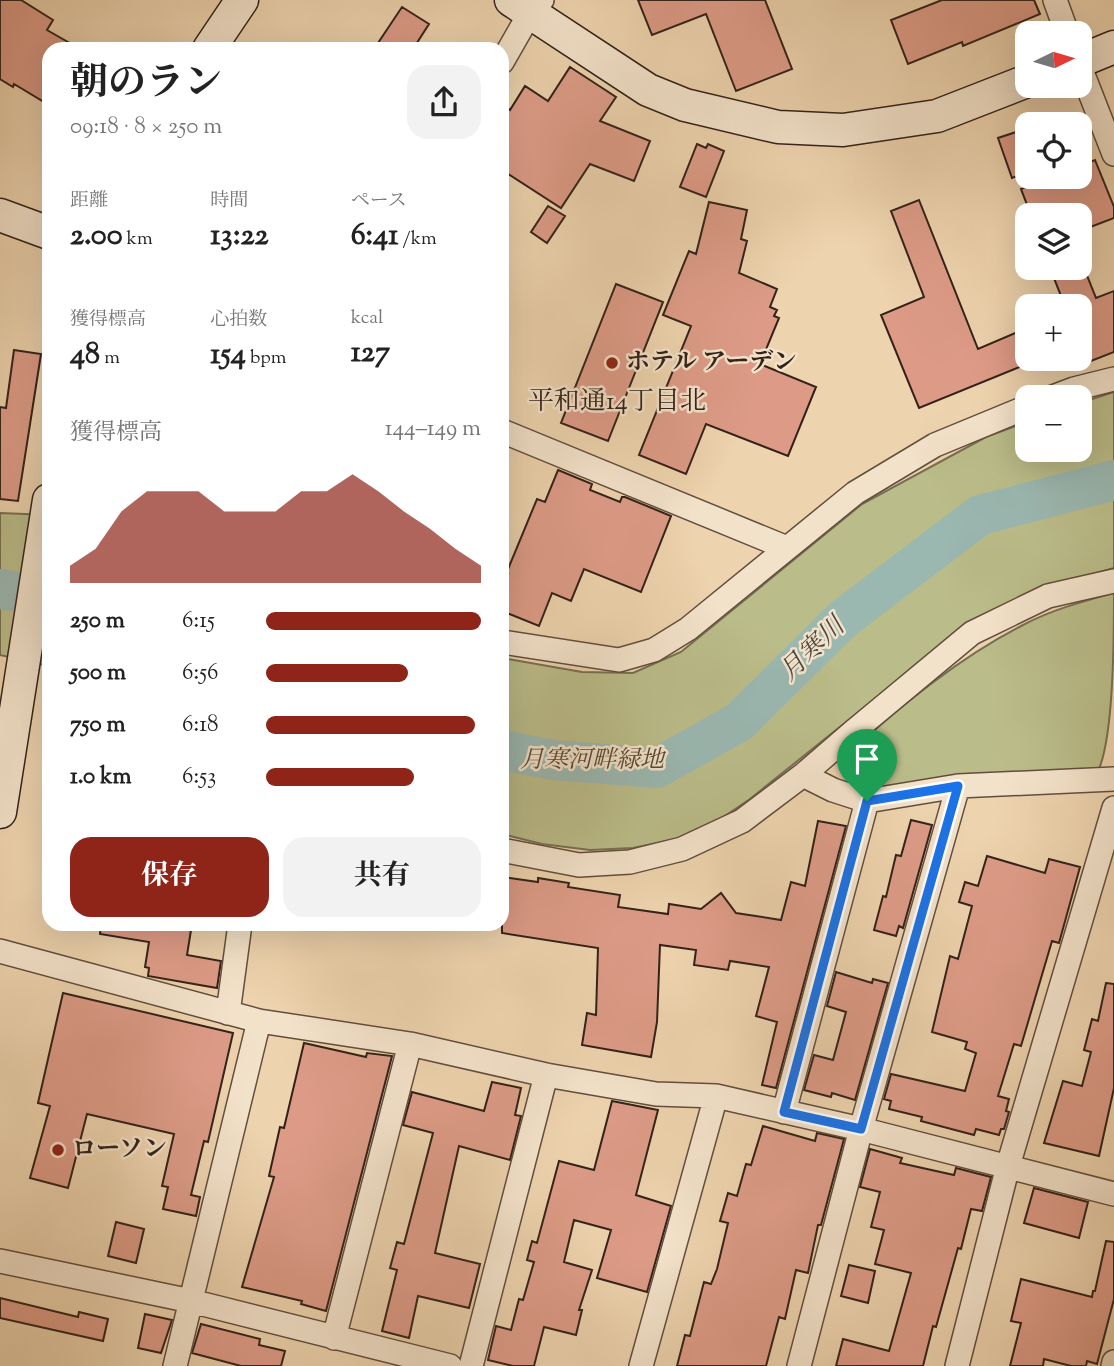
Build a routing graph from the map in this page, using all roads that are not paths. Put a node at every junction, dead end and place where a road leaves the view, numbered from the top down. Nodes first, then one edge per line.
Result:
1 (242, 0) edge
2 (1055, 0) edge
3 (528, 4) edge
4 (1063, 21) edge
5 (214, 42) edge
6 (509, 46) edge
7 (1114, 47) edge
8 (1092, 56) edge
9 (1015, 86) edge
10 (1092, 98) edge
11 (1114, 154) edge
12 (0, 215) edge
13 (42, 230) edge
14 (1114, 379) edge
15 (1090, 385) edge
16 (1015, 413) edge
17 (509, 434) edge
18 (42, 544) edge
19 (788, 548) junction
20 (1114, 581) edge
21 (509, 643) edge
22 (803, 775) junction
23 (1114, 779) edge
24 (958, 786) junction
25 (867, 801) junction
26 (1114, 808) edge
27 (0, 811) edge
28 (509, 851) edge
29 (239, 931) edge
30 (0, 951) edge
31 (228, 1013) junction
32 (259, 1021) junction
33 (410, 1044) junction
34 (546, 1075) junction
35 (716, 1096) junction
36 (784, 1112) junction
37 (861, 1129) junction
38 (1008, 1166) junction
39 (1114, 1194) edge
40 (0, 1261) edge
41 (191, 1301) junction
42 (334, 1338) junction
43 (175, 1366) edge
44 (450, 1366) edge
45 (471, 1366) edge
46 (641, 1366) edge
47 (799, 1366) edge
48 (957, 1366) edge

1 - 5 street
2 - 4 street
3 - 6 street
3 - 9 street
7 - 8 street
10 - 11 street
12 - 13 street
14 - 15 street
16 - 19 street
17 - 19 street
18 - 27 street
19 - 21 street
20 - 22 street
22 - 25 street
22 - 28 street
23 - 24 street
24 - 25 street
24 - 37 street
25 - 36 street
26 - 38 street
29 - 31 street
30 - 31 street
31 - 32 street
32 - 33 street
32 - 41 street
33 - 34 street
33 - 42 street
34 - 35 street
34 - 45 street
35 - 36 street
35 - 46 street
36 - 37 street
37 - 38 street
37 - 47 street
38 - 39 street
38 - 48 street
40 - 41 street
41 - 42 street
41 - 43 street
42 - 44 street

